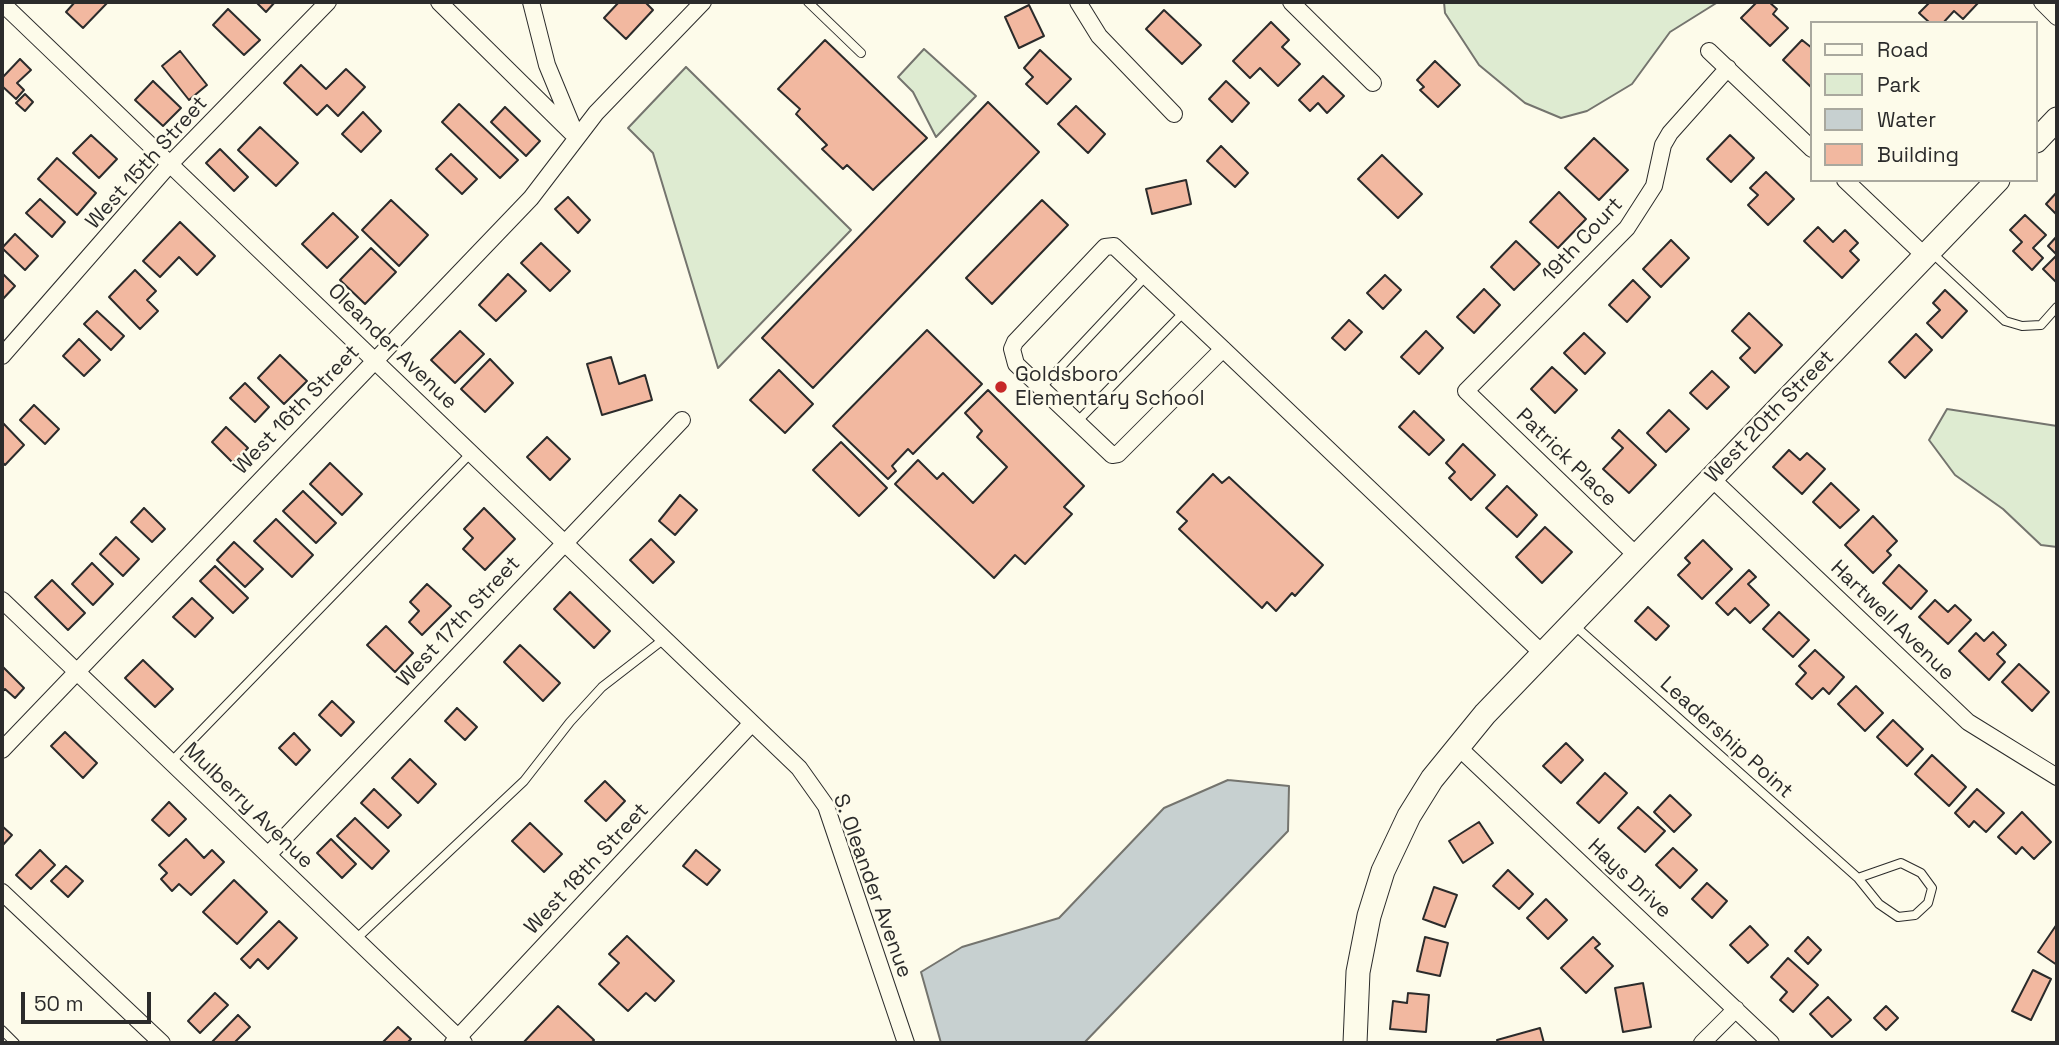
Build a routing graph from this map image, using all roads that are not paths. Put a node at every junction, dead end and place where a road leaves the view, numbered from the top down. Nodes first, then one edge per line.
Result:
1 (328, 2) edge
2 (439, 2) edge
3 (531, 2) edge
4 (703, 2) edge
5 (808, 2) edge
6 (1078, 2) edge
7 (1291, 2) edge
8 (2042, 2) edge
9 (7, 8) edge
10 (2057, 17) edge
11 (1709, 51) dead end
12 (861, 52) dead end
13 (1728, 68) junction
14 (1373, 83) dead end
15 (1174, 114) dead end
16 (2057, 119) edge
17 (576, 137) junction
18 (2038, 139) edge
19 (1811, 148) edge
20 (169, 165) junction
21 (1848, 182) edge
22 (1996, 182) edge
23 (1928, 253) junction
24 (1146, 276) junction
25 (2057, 307) edge
26 (1184, 312) junction
27 (1223, 349) junction
28 (2, 356) edge
29 (376, 359) junction
30 (1041, 388) junction
31 (1466, 391) joint
32 (682, 420) dead end
33 (1077, 422) junction
34 (471, 453) junction
35 (1711, 478) junction
36 (562, 543) junction
37 (1636, 555) junction
38 (2, 600) edge
39 (1572, 624) junction
40 (664, 639) junction
41 (1543, 654) junction
42 (77, 671) junction
43 (752, 723) junction
44 (1457, 746) junction
45 (2, 750) edge
46 (171, 762) junction
47 (2057, 777) edge
48 (268, 855) junction
49 (1857, 878) junction
50 (2, 892) edge
51 (356, 939) junction
52 (1736, 1009) junction
53 (2, 1030) edge
54 (458, 1041) edge
55 (15, 1043) edge
56 (162, 1043) edge
57 (905, 1043) edge
58 (1355, 1043) edge
59 (1702, 1043) edge
60 (1771, 1043) edge

1 - 20 street, West 15th Street
2 - 17 street
3 - 17 street
4 - 17 street, West 16th Street
5 - 12 lane
6 - 15 street
7 - 14 street
8 - 10 street
9 - 20 street, Oleander Avenue
11 - 13 street
13 - 19 street
13 - 31 street, 19th Court
16 - 18 street
17 - 29 street, West 16th Street
20 - 28 street, West 15th Street
20 - 29 street, Oleander Avenue
21 - 23 street
22 - 23 street, West 20th Street
23 - 25 lane
23 - 35 street, West 20th Street
24 - 26 street
24 - 30 lane
24 - 30 street
26 - 27 street
26 - 33 lane
27 - 33 street
27 - 41 street
29 - 34 street, Oleander Avenue
29 - 42 street, West 16th Street
30 - 33 street
31 - 37 street, Patrick Place
32 - 36 street, West 17th Street
34 - 36 street, Oleander Avenue
34 - 46 lane
35 - 37 street, West 20th Street
35 - 47 street, Hartwell Avenue
36 - 40 street, Oleander Avenue
36 - 48 street, West 17th Street
37 - 39 street, West 20th Street
38 - 42 street, Mulberry Avenue
39 - 41 street, West 20th Street
39 - 49 lane, Leadership Point
40 - 43 street, Oleander Avenue
40 - 51 lane
41 - 44 street, West 20th Street
42 - 45 street, West 16th Street
42 - 46 street, Mulberry Avenue
43 - 54 street, West 18th Street
43 - 57 street, S. Oleander Avenue
44 - 52 street, Hays Drive
44 - 58 street, West 20th Street
46 - 48 street, Mulberry Avenue
48 - 51 street, Mulberry Avenue
49 - 49 lane, Leadership Point
50 - 56 street
51 - 54 street, Mulberry Avenue
52 - 59 street
52 - 60 street, Hays Drive
53 - 55 lane

